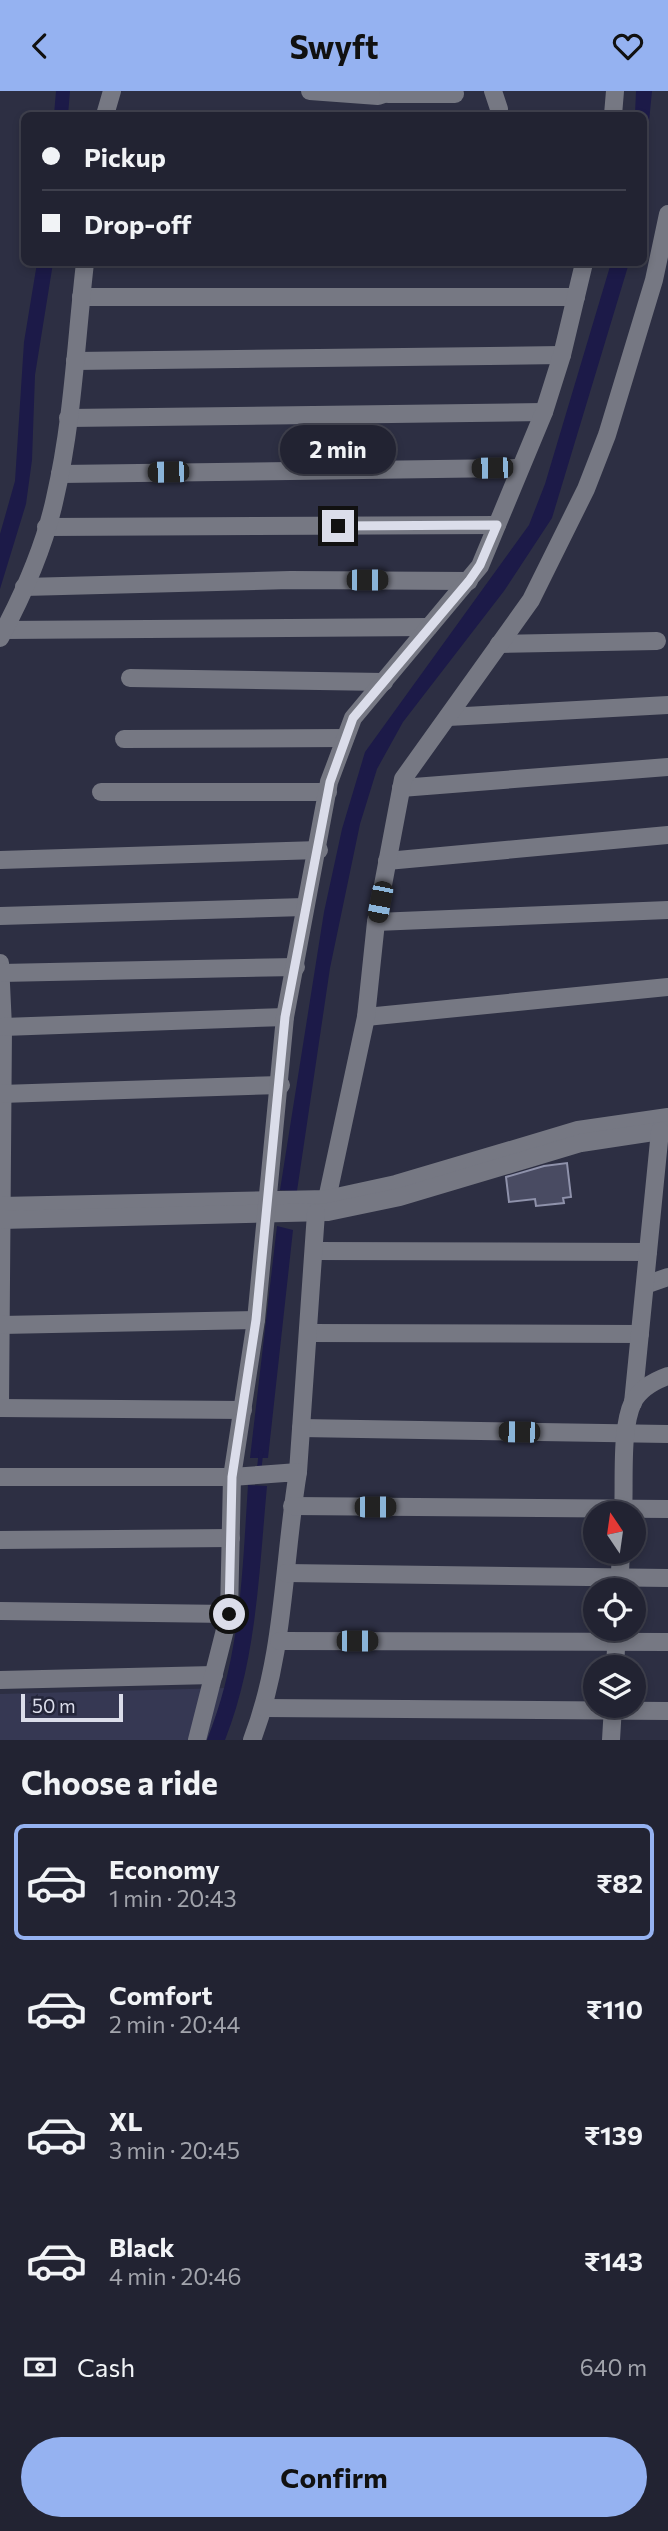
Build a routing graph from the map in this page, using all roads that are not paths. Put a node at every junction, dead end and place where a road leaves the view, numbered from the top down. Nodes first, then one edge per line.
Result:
1 (112, 91) edge
2 (310, 91) edge
3 (494, 91) edge
4 (615, 91) edge
5 (390, 92) edge
6 (455, 94) dead end
7 (499, 109) dead end
8 (106, 112) edge
9 (613, 112) edge
10 (668, 215) edge
11 (85, 266) edge
12 (583, 266) edge
13 (81, 297) junction
14 (576, 297) junction
15 (562, 355) junction
16 (75, 361) junction
17 (544, 412) junction
18 (68, 418) junction
19 (519, 468) junction
20 (60, 474) junction
21 (497, 525) junction
22 (46, 527) junction
23 (469, 581) junction
24 (24, 587) junction
25 (429, 627) junction
26 (2, 634) edge
27 (657, 641) dead end
28 (499, 644) junction
29 (130, 678) dead end
30 (384, 682) junction
31 (668, 705) edge
32 (448, 717) junction
33 (124, 739) dead end
34 (345, 739) junction
35 (668, 767) edge
36 (401, 788) junction
37 (101, 792) dead end
38 (328, 792) junction
39 (668, 835) edge
40 (319, 850) junction
41 (0, 860) edge
42 (387, 861) junction
43 (304, 907) junction
44 (668, 910) edge
45 (0, 916) edge
46 (376, 922) junction
47 (0, 963) edge
48 (296, 967) junction
49 (1, 974) edge
50 (668, 987) edge
51 (285, 1017) junction
52 (366, 1017) junction
53 (3, 1027) junction
54 (281, 1085) junction
55 (1, 1094) edge
56 (665, 1126) edge
57 (661, 1187) edge
58 (1, 1206) edge
59 (322, 1206) junction
60 (269, 1207) junction
61 (0, 1214) edge
62 (1, 1220) edge
63 (314, 1251) junction
64 (648, 1252) junction
65 (668, 1277) edge
66 (645, 1285) junction
67 (256, 1320) junction
68 (1, 1325) edge
69 (308, 1333) junction
70 (640, 1333) junction
71 (668, 1376) edge
72 (633, 1403) junction
73 (0, 1407) edge
74 (243, 1409) junction
75 (301, 1428) junction
76 (668, 1434) edge
77 (627, 1435) junction
78 (298, 1472) junction
79 (241, 1476) junction
80 (0, 1477) edge
81 (624, 1501) edge
82 (292, 1506) junction
83 (668, 1509) edge
84 (231, 1538) junction
85 (0, 1540) edge
86 (286, 1573) junction
87 (668, 1578) edge
88 (646, 1581) edge
89 (583, 1583) edge
90 (0, 1611) edge
91 (229, 1614) junction
92 (583, 1637) edge
93 (646, 1639) edge
94 (279, 1641) junction
95 (668, 1642) edge
96 (214, 1675) junction
97 (0, 1680) edge
98 (264, 1708) junction
99 (583, 1708) edge
100 (646, 1710) edge
101 (668, 1711) edge
102 (612, 1718) edge
103 (197, 1740) edge
104 (252, 1740) edge
105 (611, 1740) edge

1 - 8 street
2 - 5 street
3 - 7 street
4 - 9 street
5 - 6 street
10 - 28 street
11 - 13 street
12 - 14 street
13 - 14 street
13 - 16 street
14 - 15 street
15 - 16 street
15 - 17 street
16 - 18 street
17 - 18 street
17 - 19 street
18 - 20 street
19 - 20 street
19 - 21 street
20 - 22 street
21 - 22 street
21 - 23 street
22 - 24 street
23 - 24 street
23 - 25 street
24 - 26 street
25 - 26 street
25 - 30 street
27 - 28 street
28 - 32 street
29 - 30 street
30 - 34 street
31 - 32 street
32 - 36 street
33 - 34 street
34 - 38 street
35 - 36 street
36 - 42 street
37 - 38 street
38 - 40 street
39 - 42 street
40 - 41 street
40 - 43 street
42 - 46 street
43 - 45 street
43 - 48 street
44 - 46 street
46 - 52 street
47 - 49 street
48 - 49 street
48 - 51 street
49 - 53 street
50 - 52 street
51 - 53 street
51 - 54 street
52 - 59 street
53 - 55 street
54 - 55 street
54 - 60 street
55 - 58 street
56 - 57 street
56 - 59 street
57 - 64 street
58 - 60 street
58 - 61 street
59 - 60 street
59 - 63 street
60 - 62 street
60 - 67 street
61 - 62 street
62 - 68 street
63 - 64 street
63 - 69 street
64 - 66 street
65 - 66 street
66 - 70 street
67 - 68 street
67 - 74 street
68 - 73 street
69 - 70 street
69 - 75 street
70 - 72 street
71 - 72 street
72 - 77 street
73 - 74 street
74 - 79 street
75 - 77 street
75 - 78 street
76 - 77 street
77 - 81 street
78 - 79 street
78 - 82 street
79 - 80 street
79 - 84 street
82 - 83 street
82 - 86 street
84 - 85 street
84 - 91 street
86 - 89 street
86 - 94 street
87 - 88 street
90 - 91 street
91 - 96 street
92 - 94 street
93 - 95 street
94 - 98 street
96 - 97 street
96 - 103 street
98 - 99 street
98 - 104 street
100 - 101 street
102 - 105 street

